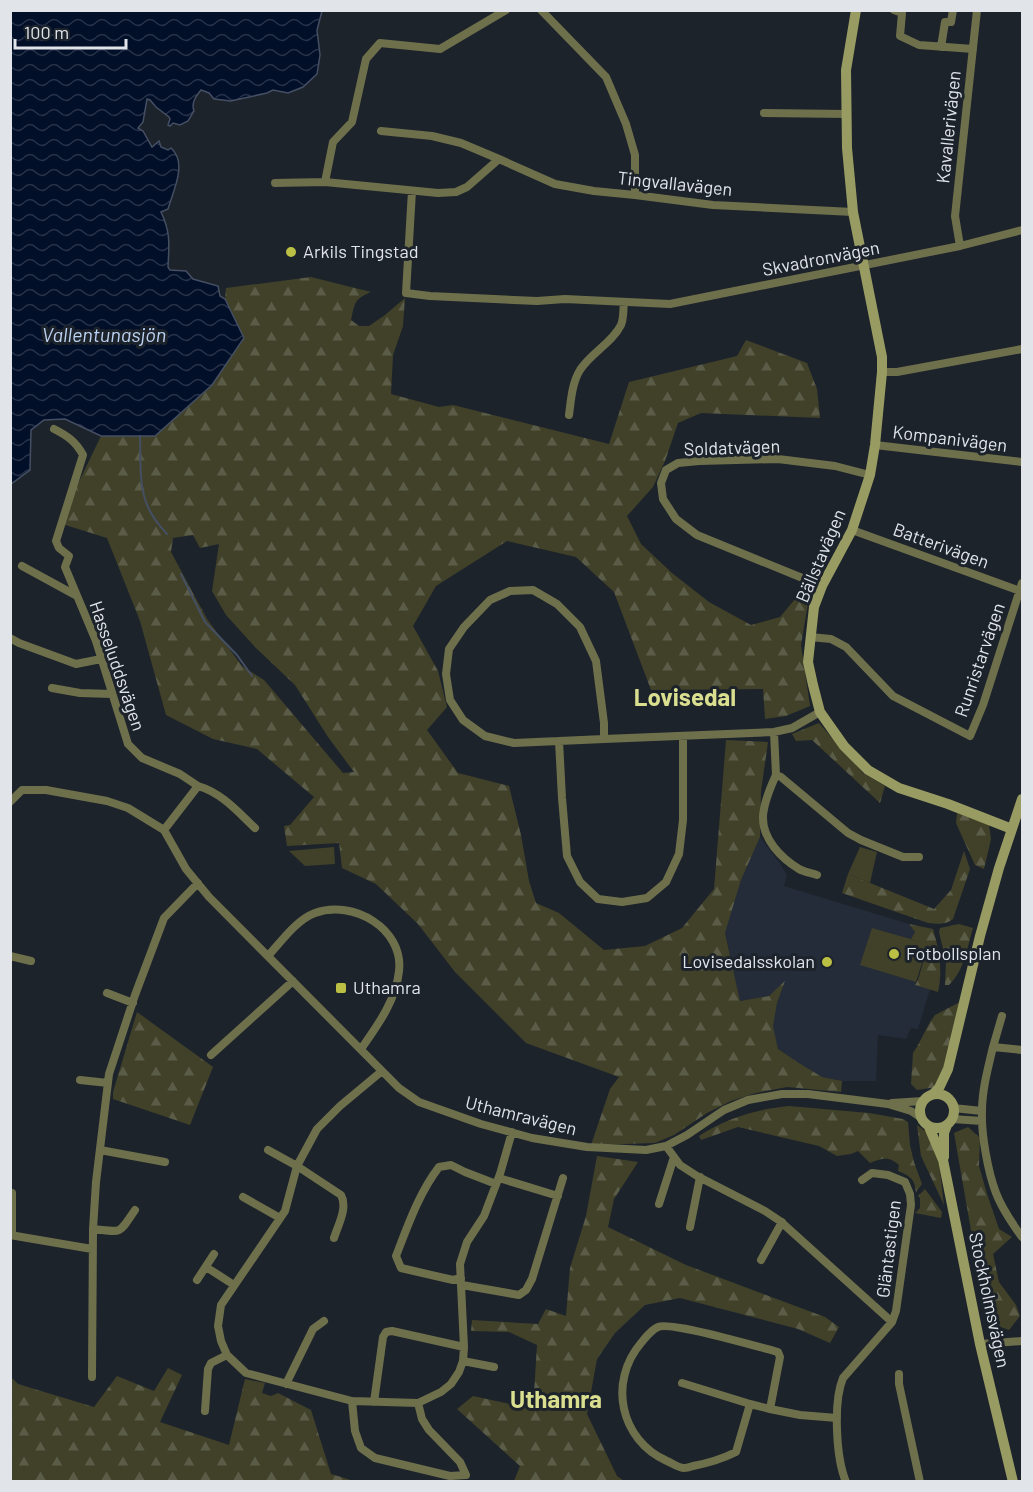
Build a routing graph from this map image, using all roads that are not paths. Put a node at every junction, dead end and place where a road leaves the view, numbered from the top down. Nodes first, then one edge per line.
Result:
1 (506, 10) edge
2 (541, 10) edge
3 (856, 10) edge
4 (894, 10) edge
5 (952, 10) edge
6 (977, 10) edge
7 (941, 47) junction
8 (973, 49) junction
9 (764, 113) dead end
10 (847, 114) junction
11 (381, 131) dead end
12 (500, 159) junction
13 (325, 182) junction
14 (275, 183) dead end
15 (412, 191) junction
16 (635, 195) junction
17 (853, 212) junction
18 (1023, 230) edge
19 (960, 246) junction
20 (864, 266) junction
21 (624, 302) junction
22 (1023, 349) edge
23 (882, 372) junction
24 (569, 415) dead end
25 (54, 429) dead end
26 (875, 445) junction
27 (1023, 462) edge
28 (870, 475) junction
29 (852, 530) junction
30 (22, 566) dead end
31 (822, 586) junction
32 (1021, 587) edge
33 (77, 596) junction
34 (810, 637) junction
35 (10, 638) edge
36 (101, 659) junction
37 (52, 688) dead end
38 (112, 694) junction
39 (820, 712) junction
40 (774, 732) junction
41 (683, 736) junction
42 (604, 740) junction
43 (560, 741) junction
44 (776, 775) junction
45 (198, 786) junction
46 (1023, 799) edge
47 (11, 801) edge
48 (255, 828) dead end
49 (1012, 829) junction
50 (164, 830) junction
51 (919, 857) dead end
52 (817, 874) dead end
53 (198, 883) junction
54 (10, 956) edge
55 (267, 956) junction
56 (31, 961) dead end
57 (293, 981) junction
58 (106, 993) dead end
59 (133, 1003) junction
60 (1002, 1016) dead end
61 (993, 1047) junction
62 (361, 1049) junction
63 (1023, 1050) edge
64 (211, 1055) dead end
65 (948, 1069) junction
66 (382, 1071) junction
67 (80, 1080) dead end
68 (108, 1083) junction
69 (927, 1098) junction
70 (888, 1104) junction
71 (982, 1111) junction
72 (950, 1113) junction
73 (920, 1117) junction
74 (982, 1120) junction
75 (929, 1127) junction
76 (512, 1132) junction
77 (666, 1146) junction
78 (100, 1150) junction
79 (268, 1150) dead end
80 (674, 1157) junction
81 (944, 1160) junction
82 (165, 1162) dead end
83 (297, 1166) junction
84 (700, 1177) junction
85 (563, 1178) dead end
86 (862, 1180) dead end
87 (497, 1181) junction
88 (12, 1193) edge
89 (558, 1196) junction
90 (243, 1197) dead end
91 (659, 1204) dead end
92 (135, 1210) dead end
93 (280, 1218) junction
94 (782, 1222) junction
95 (690, 1227) dead end
96 (93, 1229) junction
97 (11, 1235) edge
98 (1023, 1237) edge
99 (334, 1238) dead end
100 (92, 1249) junction
101 (214, 1254) dead end
102 (761, 1260) dead end
103 (206, 1267) junction
104 (197, 1280) dead end
105 (462, 1282) junction
106 (234, 1285) junction
107 (324, 1321) dead end
108 (892, 1322) junction
109 (1023, 1341) edge
110 (980, 1344) junction
111 (464, 1347) junction
112 (227, 1354) junction
113 (463, 1361) junction
114 (494, 1366) dead end
115 (899, 1374) dead end
116 (93, 1377) dead end
117 (682, 1383) dead end
118 (286, 1384) junction
119 (352, 1401) junction
120 (374, 1402) junction
121 (418, 1403) junction
122 (750, 1404) junction
123 (770, 1409) junction
124 (205, 1411) dead end
125 (837, 1418) junction
126 (846, 1482) edge
127 (920, 1482) edge
128 (1013, 1482) edge

1 - 13 street
2 - 16 street
3 - 10 street, Bällstavägen
4 - 7 street
5 - 7 street
6 - 8 street, Kavallerivägen
7 - 8 street
8 - 19 street, Kavallerivägen
9 - 10 street
10 - 17 street, Bällstavägen
11 - 12 street, Tingvallavägen
12 - 15 street
12 - 16 street, Tingvallavägen
13 - 14 street
13 - 15 street
15 - 21 street, Skvadronvägen
16 - 17 street, Tingvallavägen
17 - 20 street, Bällstavägen
18 - 19 street, Skvadronvägen
19 - 20 street, Skvadronvägen
20 - 21 street, Skvadronvägen
20 - 23 street, Bällstavägen
21 - 24 street
22 - 23 street
23 - 26 street, Bällstavägen
25 - 33 street, Hasseluddsvägen
26 - 27 street, Kompanivägen
26 - 28 street, Bällstavägen
28 - 29 street, Bällstavägen
28 - 31 street, Soldatvägen
29 - 31 street, Bällstavägen
29 - 32 street, Batterivägen
30 - 33 street
31 - 34 street, Bällstavägen
32 - 34 street, Runristarvägen
33 - 36 street, Hasseluddsvägen
34 - 39 street, Bällstavägen
35 - 36 street
36 - 38 street, Hasseluddsvägen
37 - 38 street
38 - 45 street, Hasseluddsvägen
39 - 40 street
39 - 49 street, Bällstavägen
40 - 41 street
40 - 44 street
41 - 42 street
41 - 43 street
42 - 43 street
42 - 43 street
44 - 51 street
44 - 52 street
45 - 48 street, Hasseluddsvägen
45 - 50 street
46 - 49 street, Stockholmsvägen
47 - 50 street, Uthamravägen
49 - 65 street, Stockholmsvägen
50 - 53 street, Uthamravägen
53 - 55 street, Uthamravägen
53 - 59 street
54 - 56 street
55 - 57 street, Uthamravägen
55 - 62 street
57 - 62 street, Uthamravägen
57 - 64 street
58 - 59 street
59 - 68 street
60 - 61 street
61 - 63 street
61 - 71 street
62 - 66 street, Uthamravägen
65 - 69 street, Stockholmsvägen
65 - 72 street, Stockholmsvägen
66 - 76 street, Uthamravägen
66 - 83 street
67 - 68 street
68 - 78 street
69 - 70 street, Uthamravägen
69 - 72 street
69 - 73 street
70 - 73 street, Uthamravägen
70 - 77 street, Uthamravägen
71 - 72 street
71 - 74 street
72 - 74 street
72 - 75 street
72 - 81 street, Stockholmsvägen
73 - 75 street
74 - 98 street
75 - 81 street, Stockholmsvägen
76 - 77 street, Uthamravägen
76 - 87 street
77 - 80 street
78 - 82 street
78 - 96 street
79 - 83 street
80 - 84 street
80 - 91 street
81 - 110 street, Stockholmsvägen
83 - 93 street
83 - 99 street
84 - 94 street
84 - 95 street
85 - 89 street
86 - 108 street, Gläntastigen
87 - 89 street
87 - 105 street
87 - 105 street
88 - 97 street
89 - 105 street
90 - 93 street
92 - 96 street
93 - 106 street
94 - 102 street
94 - 108 street
96 - 100 street
97 - 100 street
100 - 116 street
101 - 103 street
103 - 104 street
103 - 106 street
105 - 111 street
106 - 112 street
107 - 118 street
108 - 125 street, Gläntastigen
109 - 110 street
110 - 128 street, Stockholmsvägen
111 - 113 street
111 - 120 street
112 - 118 street
112 - 124 street
113 - 114 street
113 - 121 street
115 - 127 street
117 - 122 street
118 - 119 street
119 - 120 street
119 - 121 street
120 - 121 street
122 - 123 street
122 - 123 street
123 - 125 street
125 - 126 street, Gläntastigen

